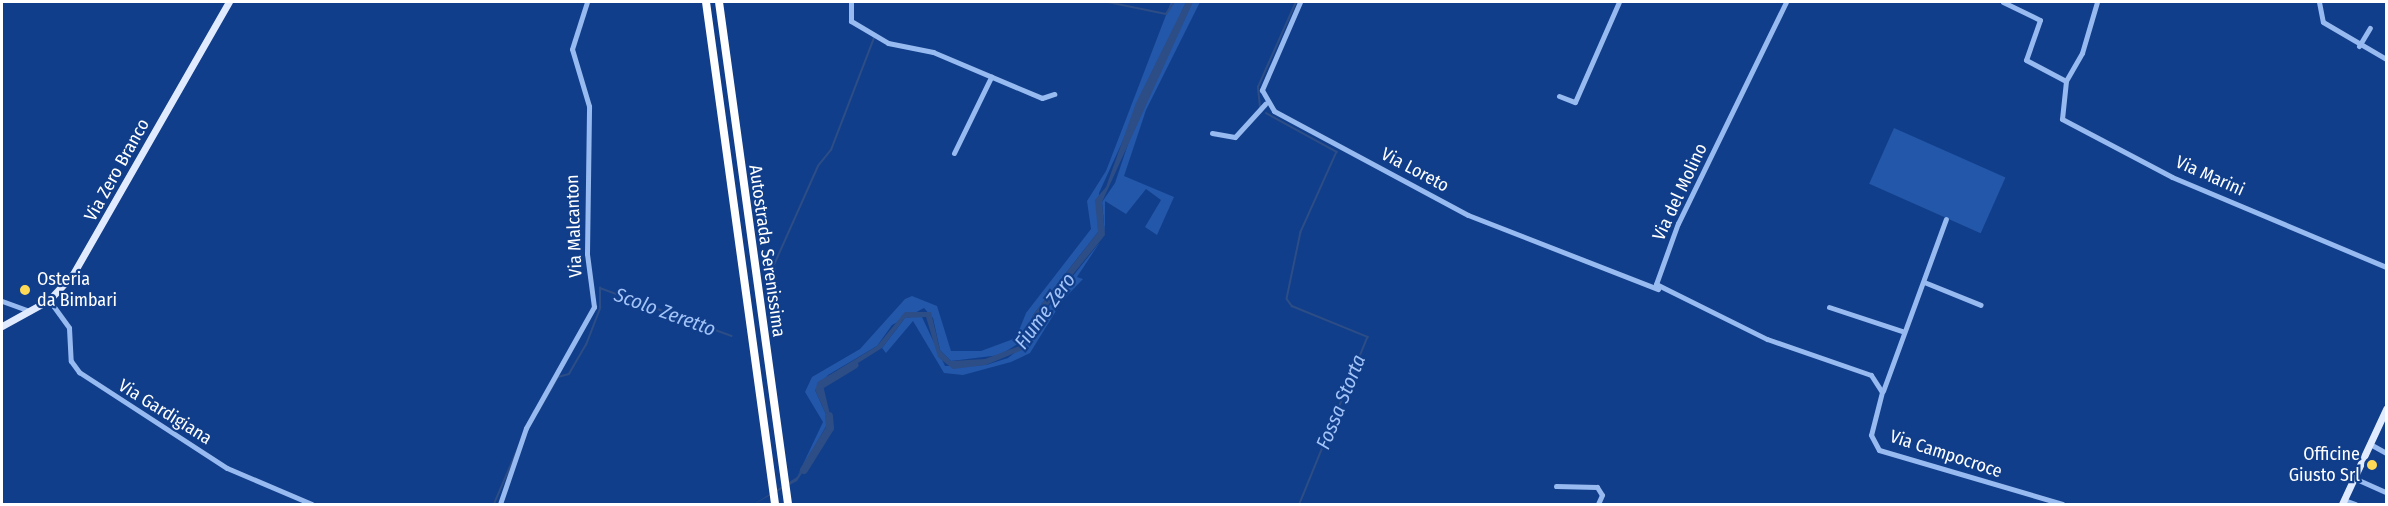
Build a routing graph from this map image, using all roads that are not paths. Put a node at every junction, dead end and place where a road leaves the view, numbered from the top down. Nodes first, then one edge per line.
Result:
1 (229, 2) edge
2 (587, 2) edge
3 (706, 2) edge
4 (718, 2) edge
5 (850, 2) edge
6 (1300, 2) edge
7 (1620, 2) edge
8 (1786, 2) edge
9 (2003, 2) edge
10 (2097, 2) edge
11 (2319, 2) edge
12 (2370, 28) dead end
13 (2359, 46) junction
14 (2386, 59) edge
15 (991, 77) junction
16 (2066, 81) junction
17 (1054, 94) dead end
18 (1559, 96) dead end
19 (1265, 104) junction
20 (1212, 133) dead end
21 (954, 153) dead end
22 (1946, 219) dead end
23 (2386, 267) edge
24 (1924, 282) junction
25 (1660, 290) junction
26 (49, 300) junction
27 (2, 301) edge
28 (1981, 305) dead end
29 (1829, 307) dead end
30 (30, 311) junction
31 (2, 326) edge
32 (1902, 331) junction
33 (1882, 392) junction
34 (2386, 409) edge
35 (2370, 444) junction
36 (2386, 453) edge
37 (2354, 478) junction
38 (1556, 486) dead end
39 (2386, 492) edge
40 (788, 501) edge
41 (2343, 502) edge
42 (312, 504) edge
43 (500, 504) edge
44 (776, 504) edge
45 (1598, 504) edge
46 (2062, 504) edge
47 (2355, 504) edge

1 - 26 main road, Via Zero Branco
2 - 43 street, Via Malcanton
3 - 44 highway, Autostrada Serenissima
4 - 40 highway, Autostrada Serenissima
5 - 15 street
6 - 19 street
7 - 18 street
8 - 25 street, Via del Molino
9 - 16 street
10 - 16 street, Via Marini
11 - 13 street
12 - 13 street
13 - 14 street
15 - 17 street
15 - 21 street
16 - 23 street, Via Marini
19 - 20 street
19 - 25 street, Via Loreto
22 - 24 street, Via Campocroce
24 - 28 street
24 - 32 street, Via Campocroce
25 - 33 street
26 - 30 main road, Via Zero Branco
26 - 42 street, Via Gardigiana
27 - 30 street
29 - 32 street
30 - 31 main road, Via Zero Branco
32 - 33 street, Via Campocroce
33 - 46 street, Via Campocroce
34 - 35 main road
35 - 36 street
35 - 37 main road
37 - 39 street
37 - 41 main road
38 - 45 street
41 - 47 street

